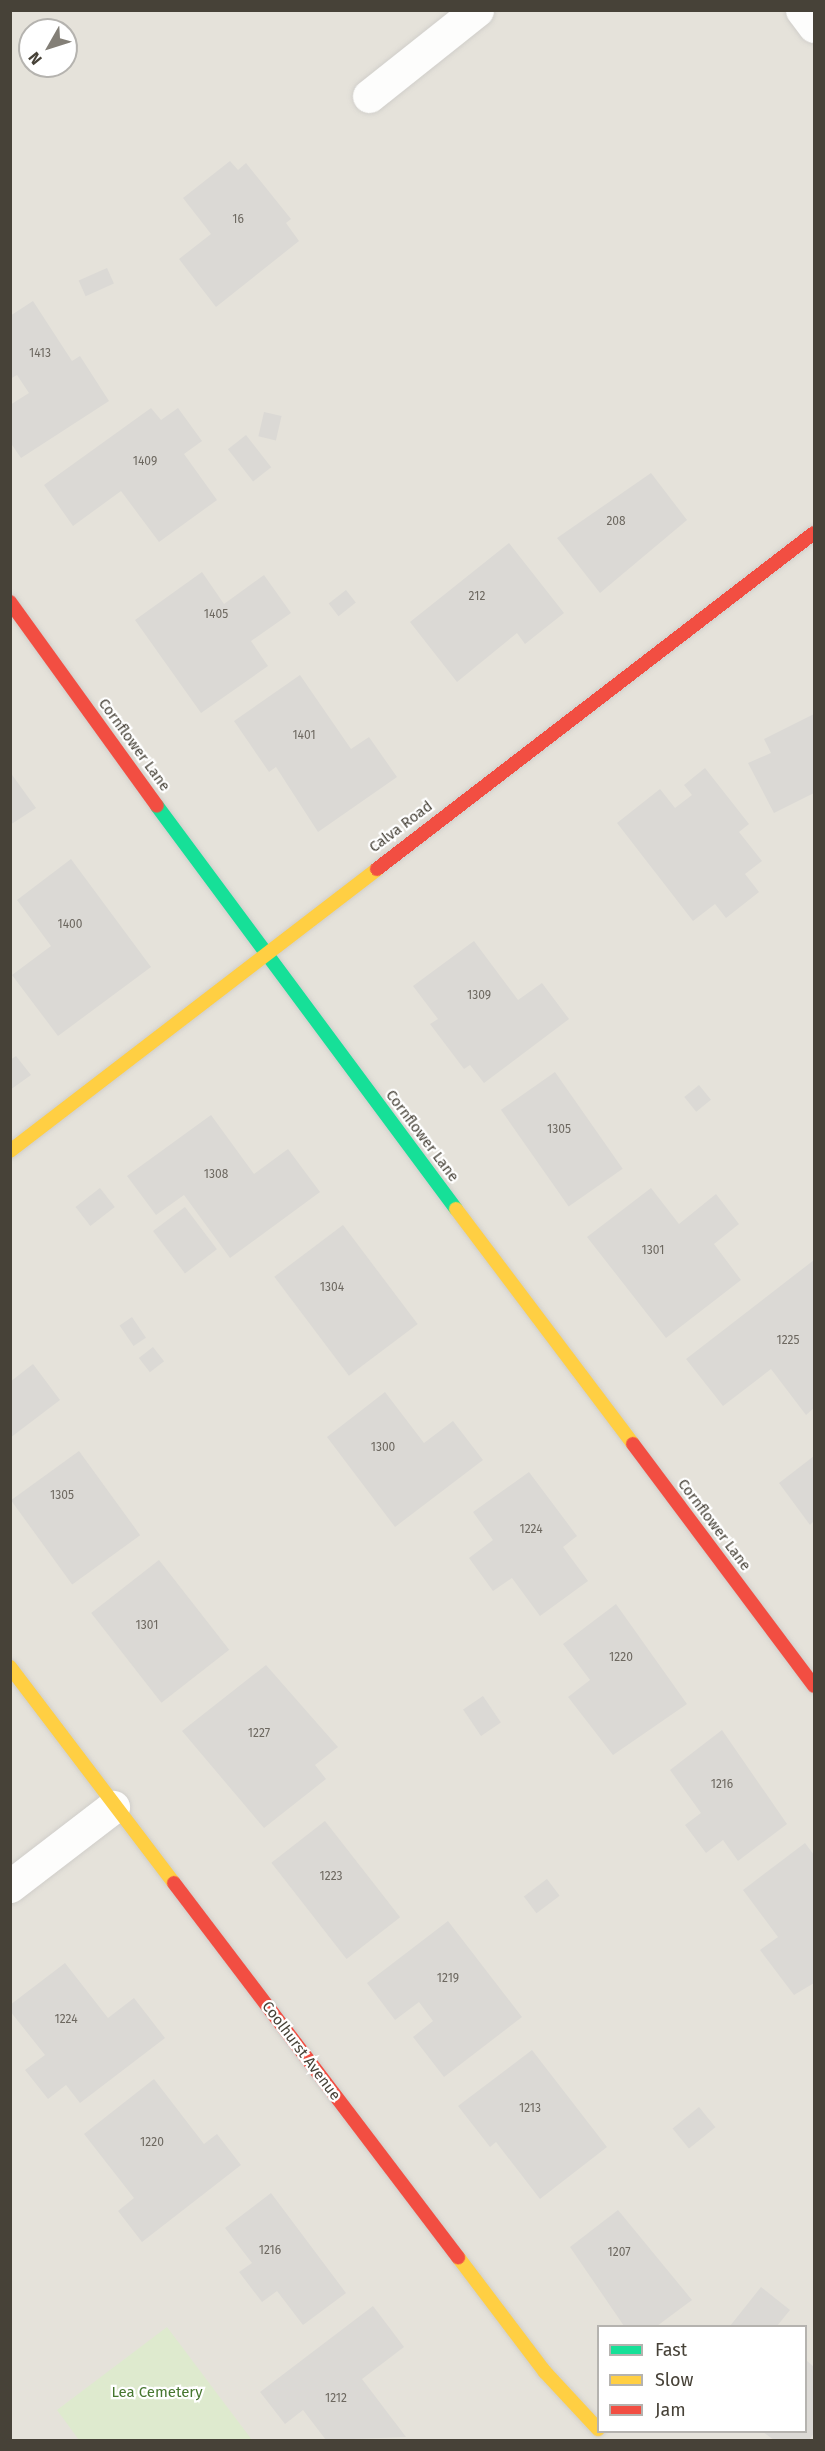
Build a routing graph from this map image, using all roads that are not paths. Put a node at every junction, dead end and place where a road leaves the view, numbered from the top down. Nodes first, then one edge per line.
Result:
1 (477, 10) edge
2 (802, 10) edge
3 (814, 26) edge
4 (369, 96) dead end
5 (814, 533) edge
6 (10, 602) edge
7 (264, 952) junction
8 (10, 1151) edge
9 (10, 1666) edge
10 (814, 1686) edge
11 (113, 1808) junction
12 (10, 1886) edge
13 (597, 2427) edge

1 - 4 street
2 - 3 street
5 - 7 street, Calva Road
6 - 7 street, Cornflower Lane
7 - 8 street, Calva Road
7 - 10 street, Cornflower Lane
9 - 11 street, Coolhurst Avenue
11 - 12 street
11 - 13 street, Coolhurst Avenue

